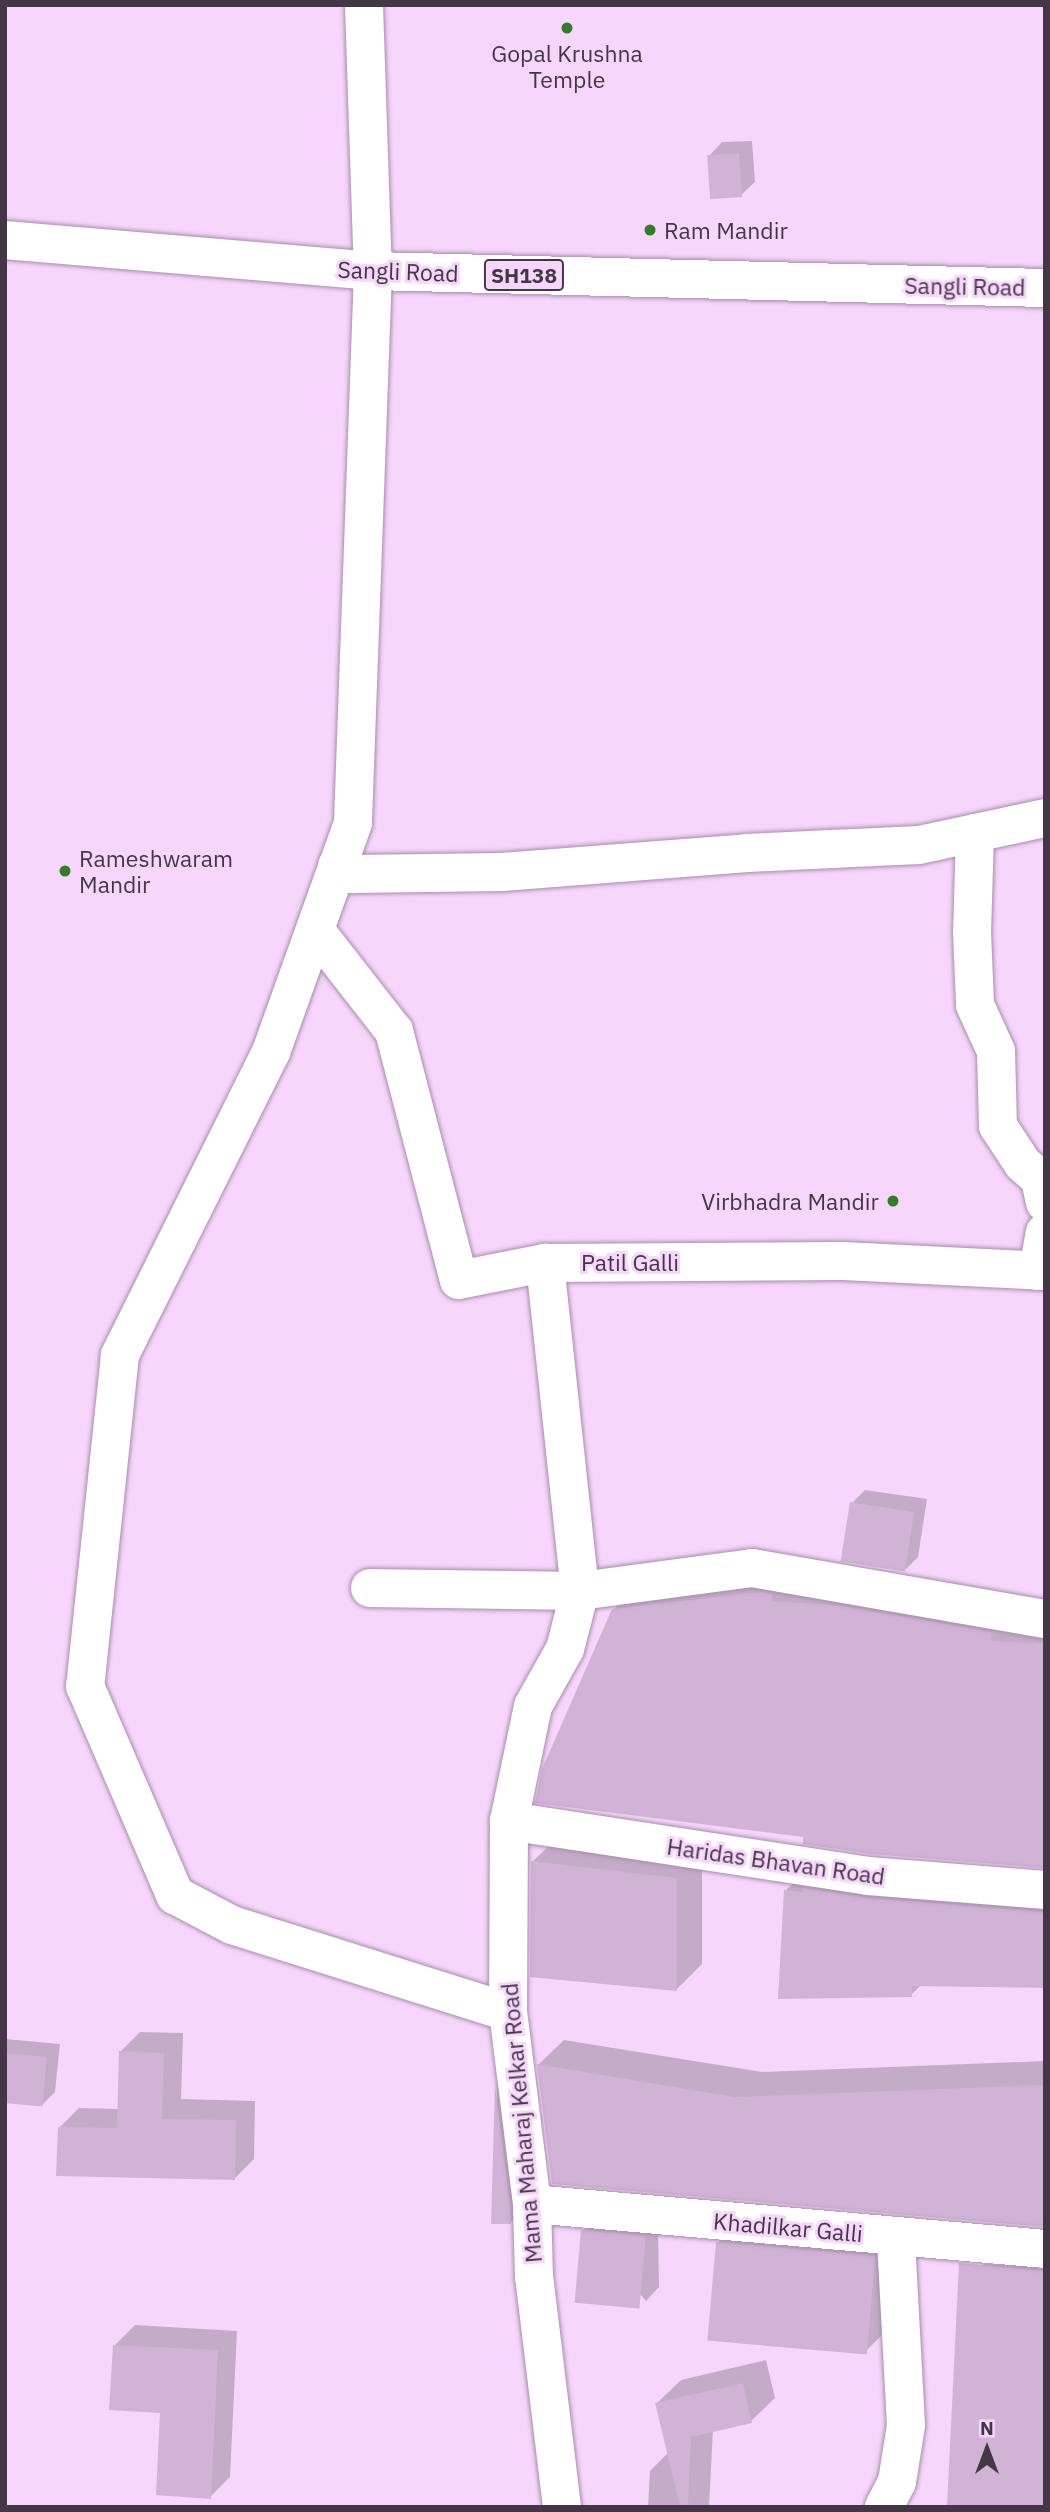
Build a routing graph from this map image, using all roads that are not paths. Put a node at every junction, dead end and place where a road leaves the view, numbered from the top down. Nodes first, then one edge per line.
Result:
1 (364, 5) edge
2 (5, 240) edge
3 (373, 271) junction
4 (1045, 288) edge
5 (1045, 818) edge
6 (975, 833) junction
7 (337, 866) junction
8 (315, 930) junction
9 (1045, 1202) edge
10 (1045, 1233) edge
11 (545, 1263) junction
12 (1041, 1271) edge
13 (370, 1588) dead end
14 (580, 1591) junction
15 (1045, 1619) edge
16 (509, 1821) junction
17 (1045, 1890) edge
18 (508, 2012) junction
19 (532, 2203) junction
20 (896, 2238) junction
21 (1045, 2249) edge
22 (562, 2507) edge
23 (884, 2507) edge

1 - 3 main road
2 - 3 main road, Sangli Road / SH138
3 - 4 main road, Sangli Road / SH138
3 - 7 main road
5 - 6 main road
6 - 7 main road
6 - 9 main road
7 - 8 main road
8 - 11 main road, Patil Galli
8 - 18 main road
10 - 12 main road
11 - 12 main road, Patil Galli
11 - 14 main road
13 - 14 main road
14 - 15 main road
14 - 16 main road, Mama Maharaj Kelkar Road
16 - 17 main road, Haridas Bhavan Road
16 - 18 main road, Mama Maharaj Kelkar Road
18 - 19 main road, Mama Maharaj Kelkar Road
19 - 20 main road, Khadilkar Galli
19 - 22 main road, Mama Maharaj Kelkar Road
20 - 21 main road, Khadilkar Galli
20 - 23 main road

